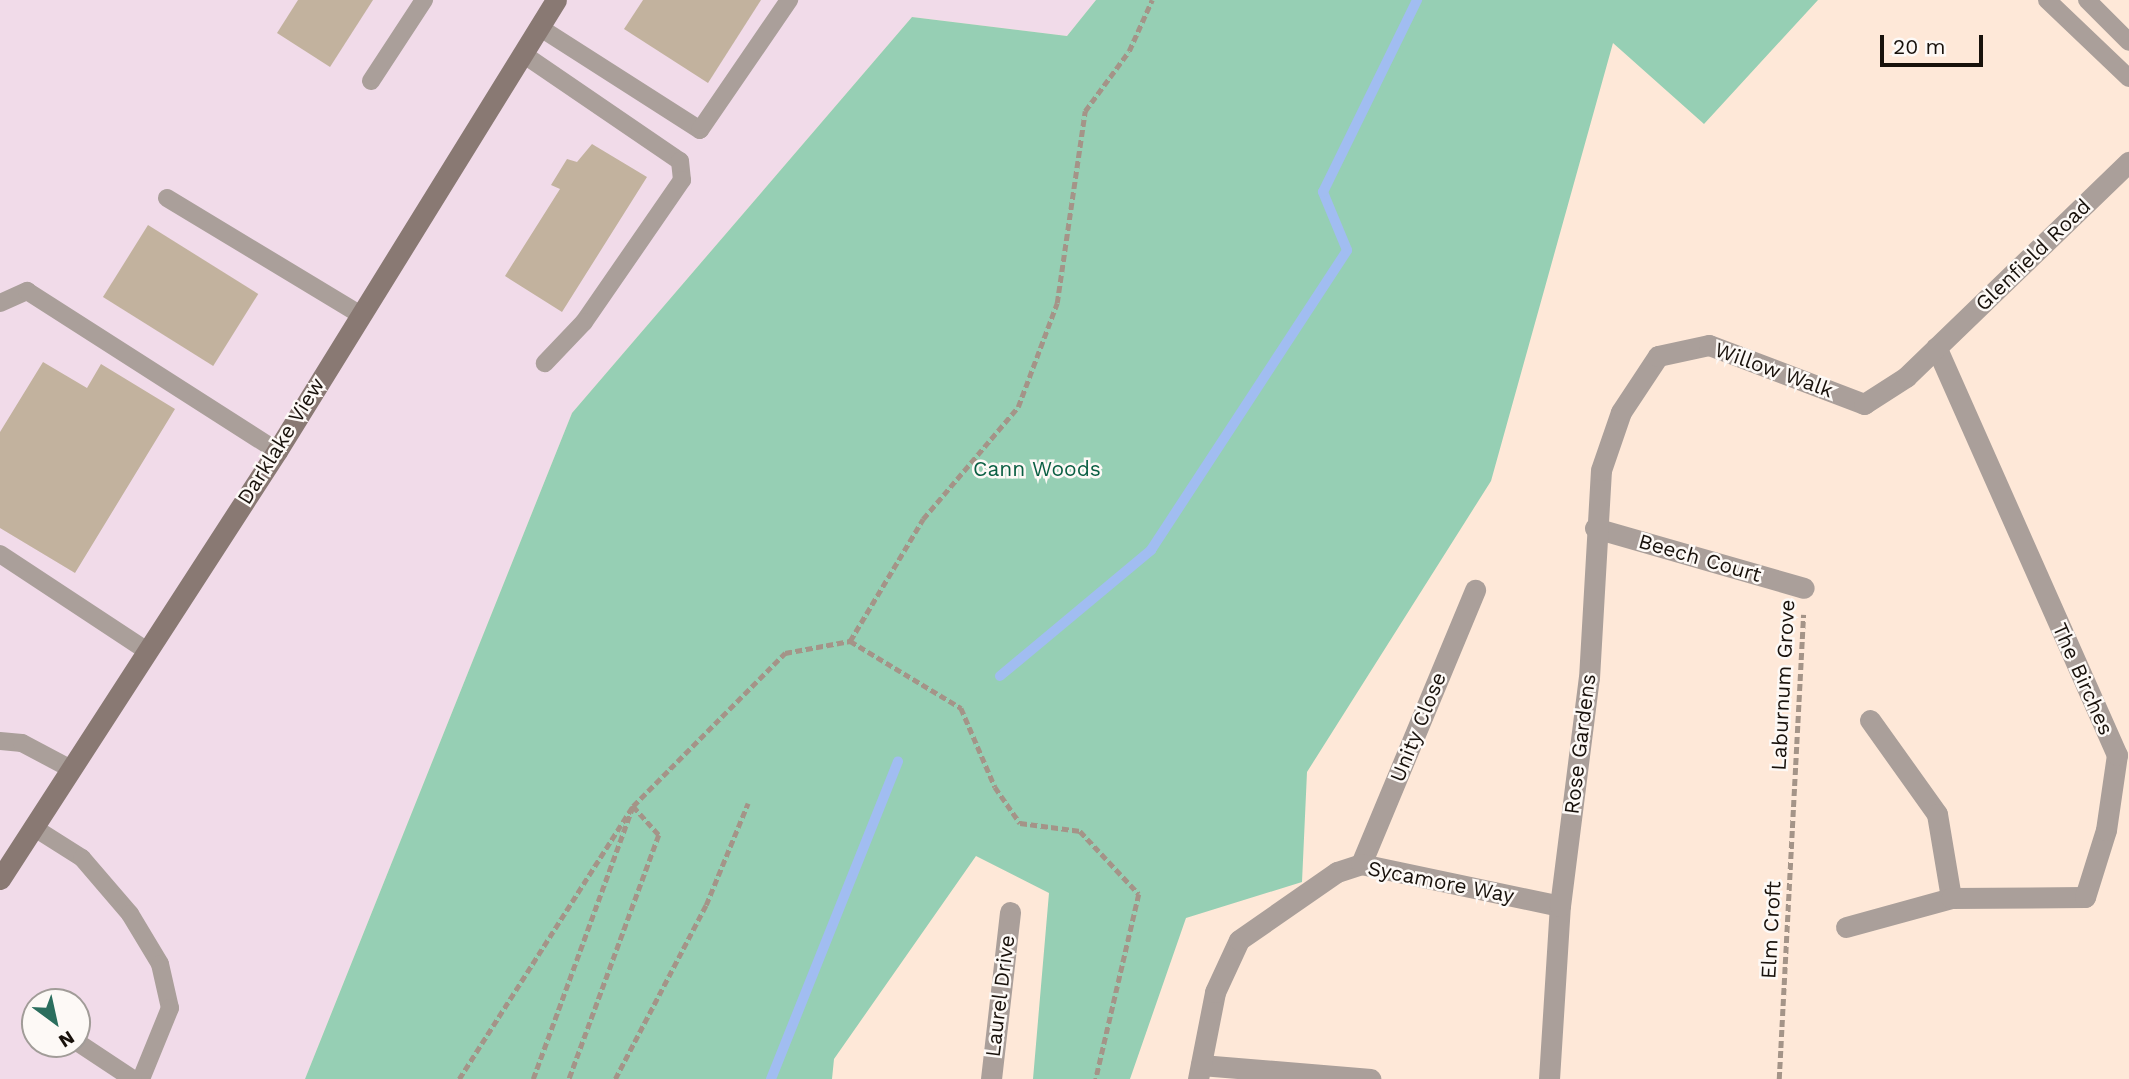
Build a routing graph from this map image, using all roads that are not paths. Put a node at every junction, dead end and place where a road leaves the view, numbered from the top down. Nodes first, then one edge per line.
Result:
1 (425, 0) edge
2 (556, 0) edge
3 (789, 0) edge
4 (2047, 0) edge
5 (2087, 0) edge
6 (539, 27) junction
7 (2129, 43) edge
8 (523, 54) junction
9 (2129, 78) edge
10 (371, 81) dead end
11 (2129, 162) edge
12 (167, 198) dead end
13 (0, 303) edge
14 (359, 314) junction
15 (1936, 347) junction
16 (545, 363) dead end
17 (1621, 412) joint
18 (277, 451) junction
19 (1595, 528) junction
20 (0, 554) edge
21 (1804, 588) road end
22 (1475, 590) dead end
23 (147, 651) junction
24 (1870, 720) dead end
25 (0, 740) edge
26 (71, 769) junction
27 (33, 827) junction
28 (1362, 864) junction
29 (0, 879) edge
30 (1951, 898) junction
31 (1560, 906) junction
32 (1010, 912) dead end
33 (1846, 927) dead end
34 (91, 1051) edge
35 (1199, 1072) edge
36 (133, 1079) edge
37 (141, 1079) edge
38 (991, 1079) edge
39 (1370, 1079) edge
40 (1549, 1079) edge

1 - 10 lane
2 - 6 street, Darklake View
3 - 6 lane
4 - 9 lane
5 - 7 lane
6 - 8 street, Darklake View
8 - 14 street, Darklake View
8 - 16 lane
11 - 15 street, Glenfield Road
12 - 14 lane
13 - 18 lane
14 - 18 street, Darklake View
15 - 17 street, Willow Walk
15 - 30 street, The Birches
17 - 19 street, Rose Gardens
18 - 23 street, Darklake View
19 - 21 street, Beech Court
19 - 31 street, Rose Gardens
20 - 23 lane
22 - 28 street, Unity Close
23 - 26 street, Darklake View
24 - 30 street
25 - 26 lane
26 - 27 street, Darklake View
27 - 29 street, Darklake View
27 - 37 lane
28 - 31 street, Sycamore Way
28 - 35 street, Sycamore Way
30 - 33 street, The Birches
31 - 40 street, Rose Gardens
32 - 38 street, Laurel Drive
34 - 36 lane
35 - 39 street

